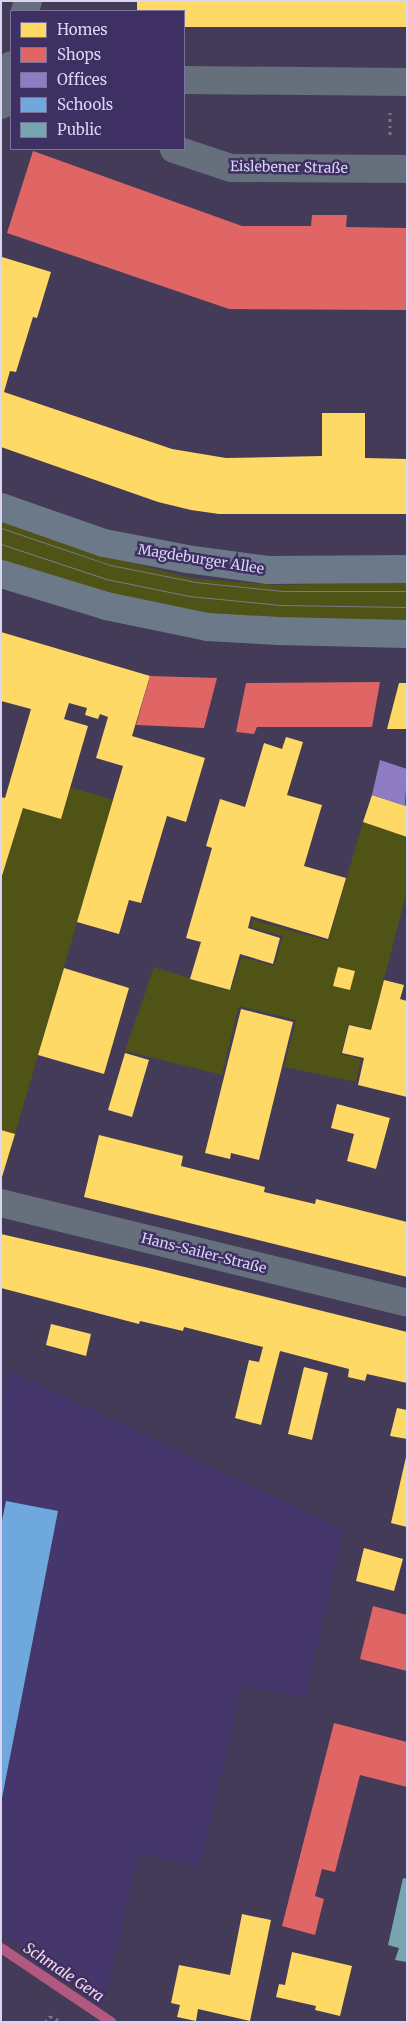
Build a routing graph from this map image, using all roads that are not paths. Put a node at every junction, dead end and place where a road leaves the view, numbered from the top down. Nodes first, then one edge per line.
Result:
1 (10, 69) edge
2 (185, 80) edge
3 (398, 82) edge
4 (1, 105) edge
5 (177, 150) edge
6 (399, 169) edge
7 (1, 507) edge
8 (407, 569) edge
9 (1, 574) edge
10 (407, 634) edge
11 (1, 1203) edge
12 (407, 1303) edge

1 - 4 street
2 - 3 street
5 - 6 street, Eislebener Straße
7 - 8 main road, Magdeburger Allee
9 - 10 main road
11 - 12 street, Hans-Sailer-Straße

